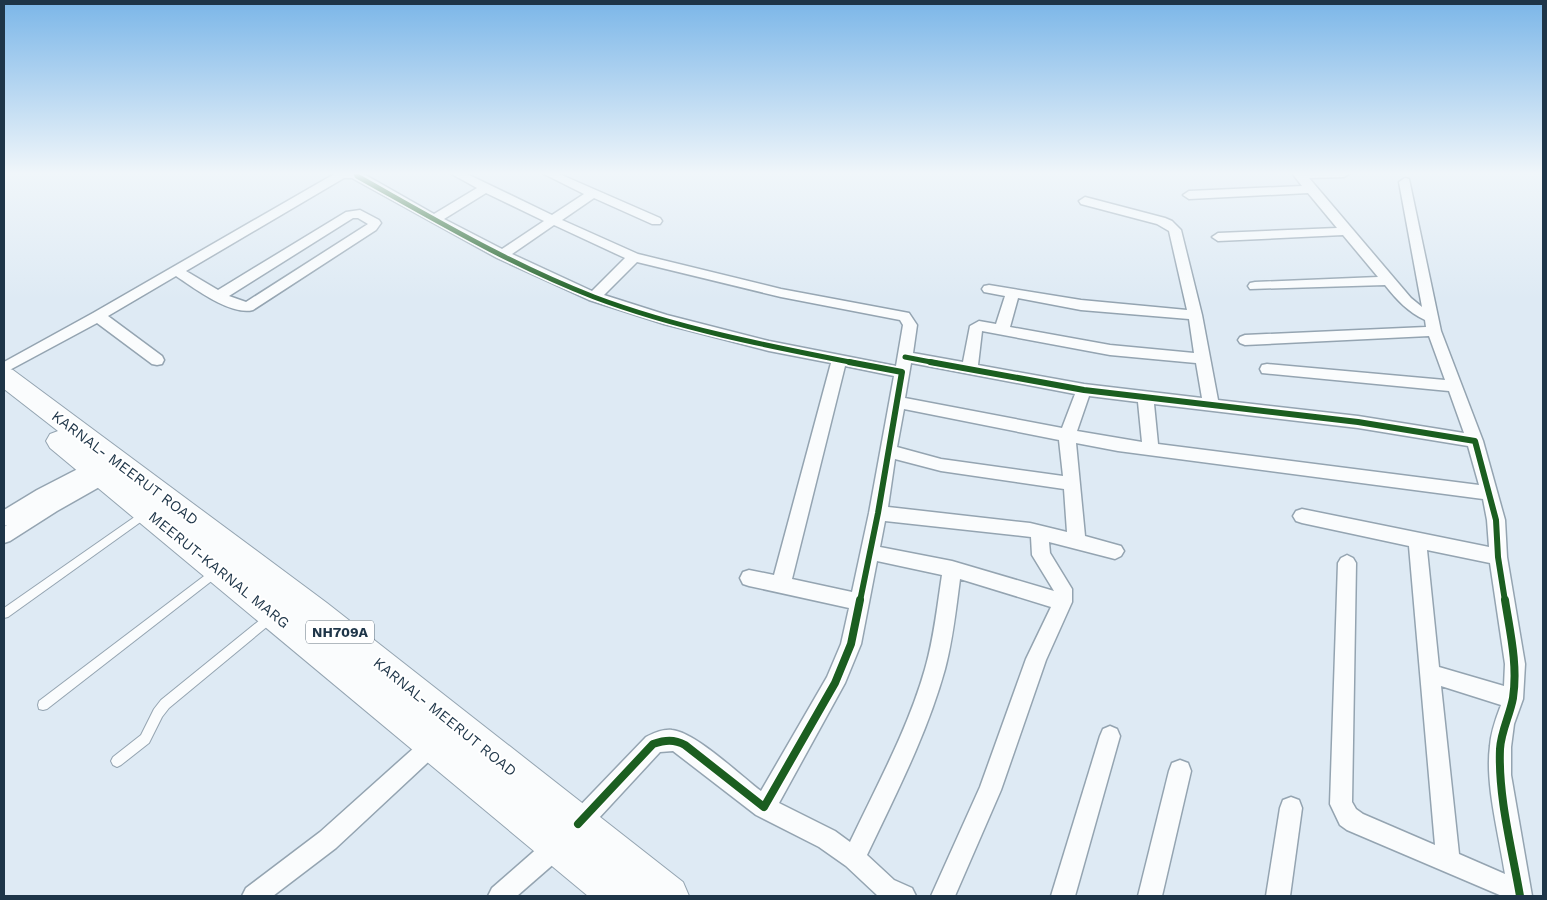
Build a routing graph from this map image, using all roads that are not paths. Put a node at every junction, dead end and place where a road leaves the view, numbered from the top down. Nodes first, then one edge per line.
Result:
1 (273, 215) edge
2 (350, 215) edge
3 (362, 215) edge
4 (427, 215) edge
5 (441, 215) edge
6 (542, 215) edge
7 (560, 215) edge
8 (642, 215) edge
9 (1138, 215) edge
10 (1333, 215) edge
11 (1412, 215) edge
12 (434, 219) junction
13 (552, 220) junction
14 (656, 221) dead end
15 (1347, 232) junction
16 (1218, 237) dead end
17 (502, 255) junction
18 (634, 257) junction
19 (177, 270) junction
20 (1388, 281) junction
21 (1255, 286) dead end
22 (989, 289) dead end
23 (1012, 294) junction
24 (219, 296) junction
25 (594, 297) junction
26 (98, 316) junction
27 (1195, 316) junction
28 (1432, 324) junction
29 (1002, 330) junction
30 (1245, 340) dead end
31 (839, 359) junction
32 (1203, 359) junction
33 (157, 360) dead end
34 (903, 364) junction
35 (4, 368) edge
36 (970, 368) junction
37 (1267, 369) dead end
38 (4, 376) edge
39 (1453, 386) junction
40 (1084, 390) junction
41 (4, 396) edge
42 (1145, 397) junction
43 (897, 402) junction
44 (1211, 405) junction
45 (1067, 435) junction
46 (1475, 441) junction
47 (1151, 449) junction
48 (888, 451) junction
49 (108, 467) junction
50 (1072, 484) junction
51 (1490, 493) junction
52 (148, 512) junction
53 (878, 513) junction
54 (1302, 516) dead end
55 (4, 520) edge
56 (1039, 532) junction
57 (4, 536) edge
58 (1417, 540) junction
59 (1077, 541) junction
60 (1115, 551) dead end
61 (870, 552) junction
62 (1498, 557) junction
63 (1347, 563) dead end
64 (952, 569) junction
65 (220, 570) junction
66 (749, 578) dead end
67 (780, 585) junction
68 (860, 602) junction
69 (1063, 602) junction
70 (4, 614) edge
71 (274, 615) junction
72 (1430, 673) junction
73 (1514, 700) junction
74 (43, 705) dead end
75 (1110, 736) dead end
76 (432, 745) junction
77 (117, 761) dead end
78 (1180, 771) dead end
79 (764, 807) junction
80 (1291, 808) dead end
81 (578, 824) junction
82 (556, 847) junction
83 (854, 858) junction
84 (1448, 861) junction
85 (1520, 894) edge
86 (254, 896) edge
87 (500, 896) edge
88 (619, 896) edge
89 (670, 896) edge
90 (904, 896) edge
91 (943, 896) edge
92 (1063, 896) edge
93 (1068, 896) edge
94 (1150, 896) edge
95 (1279, 896) edge

1 - 19 street
2 - 24 street
3 - 24 street
4 - 12 street
5 - 12 street
6 - 13 street
7 - 13 street
8 - 14 street
9 - 27 street
10 - 15 street
11 - 28 street
12 - 17 street
13 - 17 street
13 - 18 street
15 - 16 street
15 - 20 street
17 - 25 street
18 - 25 street
18 - 34 street
19 - 24 street
19 - 26 street
20 - 21 street
20 - 28 street
22 - 23 street
23 - 27 street
23 - 29 street
25 - 31 street
26 - 33 street
26 - 35 street
27 - 32 street
28 - 30 street
28 - 39 street
29 - 32 street
29 - 36 street
31 - 34 street
31 - 67 street
32 - 44 street
34 - 36 street
34 - 43 street
36 - 40 street
37 - 39 street
38 - 49 highway, KARNAL- MEERUT ROAD / NH709A
39 - 46 street
40 - 42 street
40 - 45 street
41 - 49 highway, MEERUT-KARNAL MARG / NH709A
42 - 44 street
42 - 47 street
43 - 45 street
43 - 48 street
44 - 46 street
45 - 47 street
45 - 50 street
46 - 51 street
47 - 51 street
48 - 50 street
48 - 53 street
49 - 52 highway, MEERUT-KARNAL MARG / NH709A
49 - 55 street
49 - 57 street
49 - 81 highway, KARNAL- MEERUT ROAD / NH709A
50 - 59 street
51 - 62 street
52 - 65 highway, MEERUT-KARNAL MARG / NH709A
52 - 70 lane
53 - 56 street
53 - 61 street
54 - 58 street
56 - 59 street
56 - 69 street
58 - 62 street
58 - 72 street
59 - 60 street
61 - 64 street
61 - 68 street
62 - 73 street
63 - 84 street
64 - 69 street
64 - 83 street
65 - 71 highway, MEERUT-KARNAL MARG / NH709A
65 - 74 lane
66 - 67 street
67 - 68 street
68 - 79 street
69 - 91 street
71 - 76 highway, MEERUT-KARNAL MARG / NH709A
71 - 77 lane
72 - 73 street
72 - 84 street
73 - 85 street
75 - 92 street
76 - 82 highway, MEERUT-KARNAL MARG / NH709A
76 - 86 street
78 - 94 street
79 - 81 street
79 - 83 street
80 - 95 street
81 - 89 highway, KARNAL- MEERUT ROAD / NH709A
82 - 87 street
82 - 88 highway, MEERUT-KARNAL MARG / NH709A
83 - 90 street
84 - 85 street
92 - 93 street

